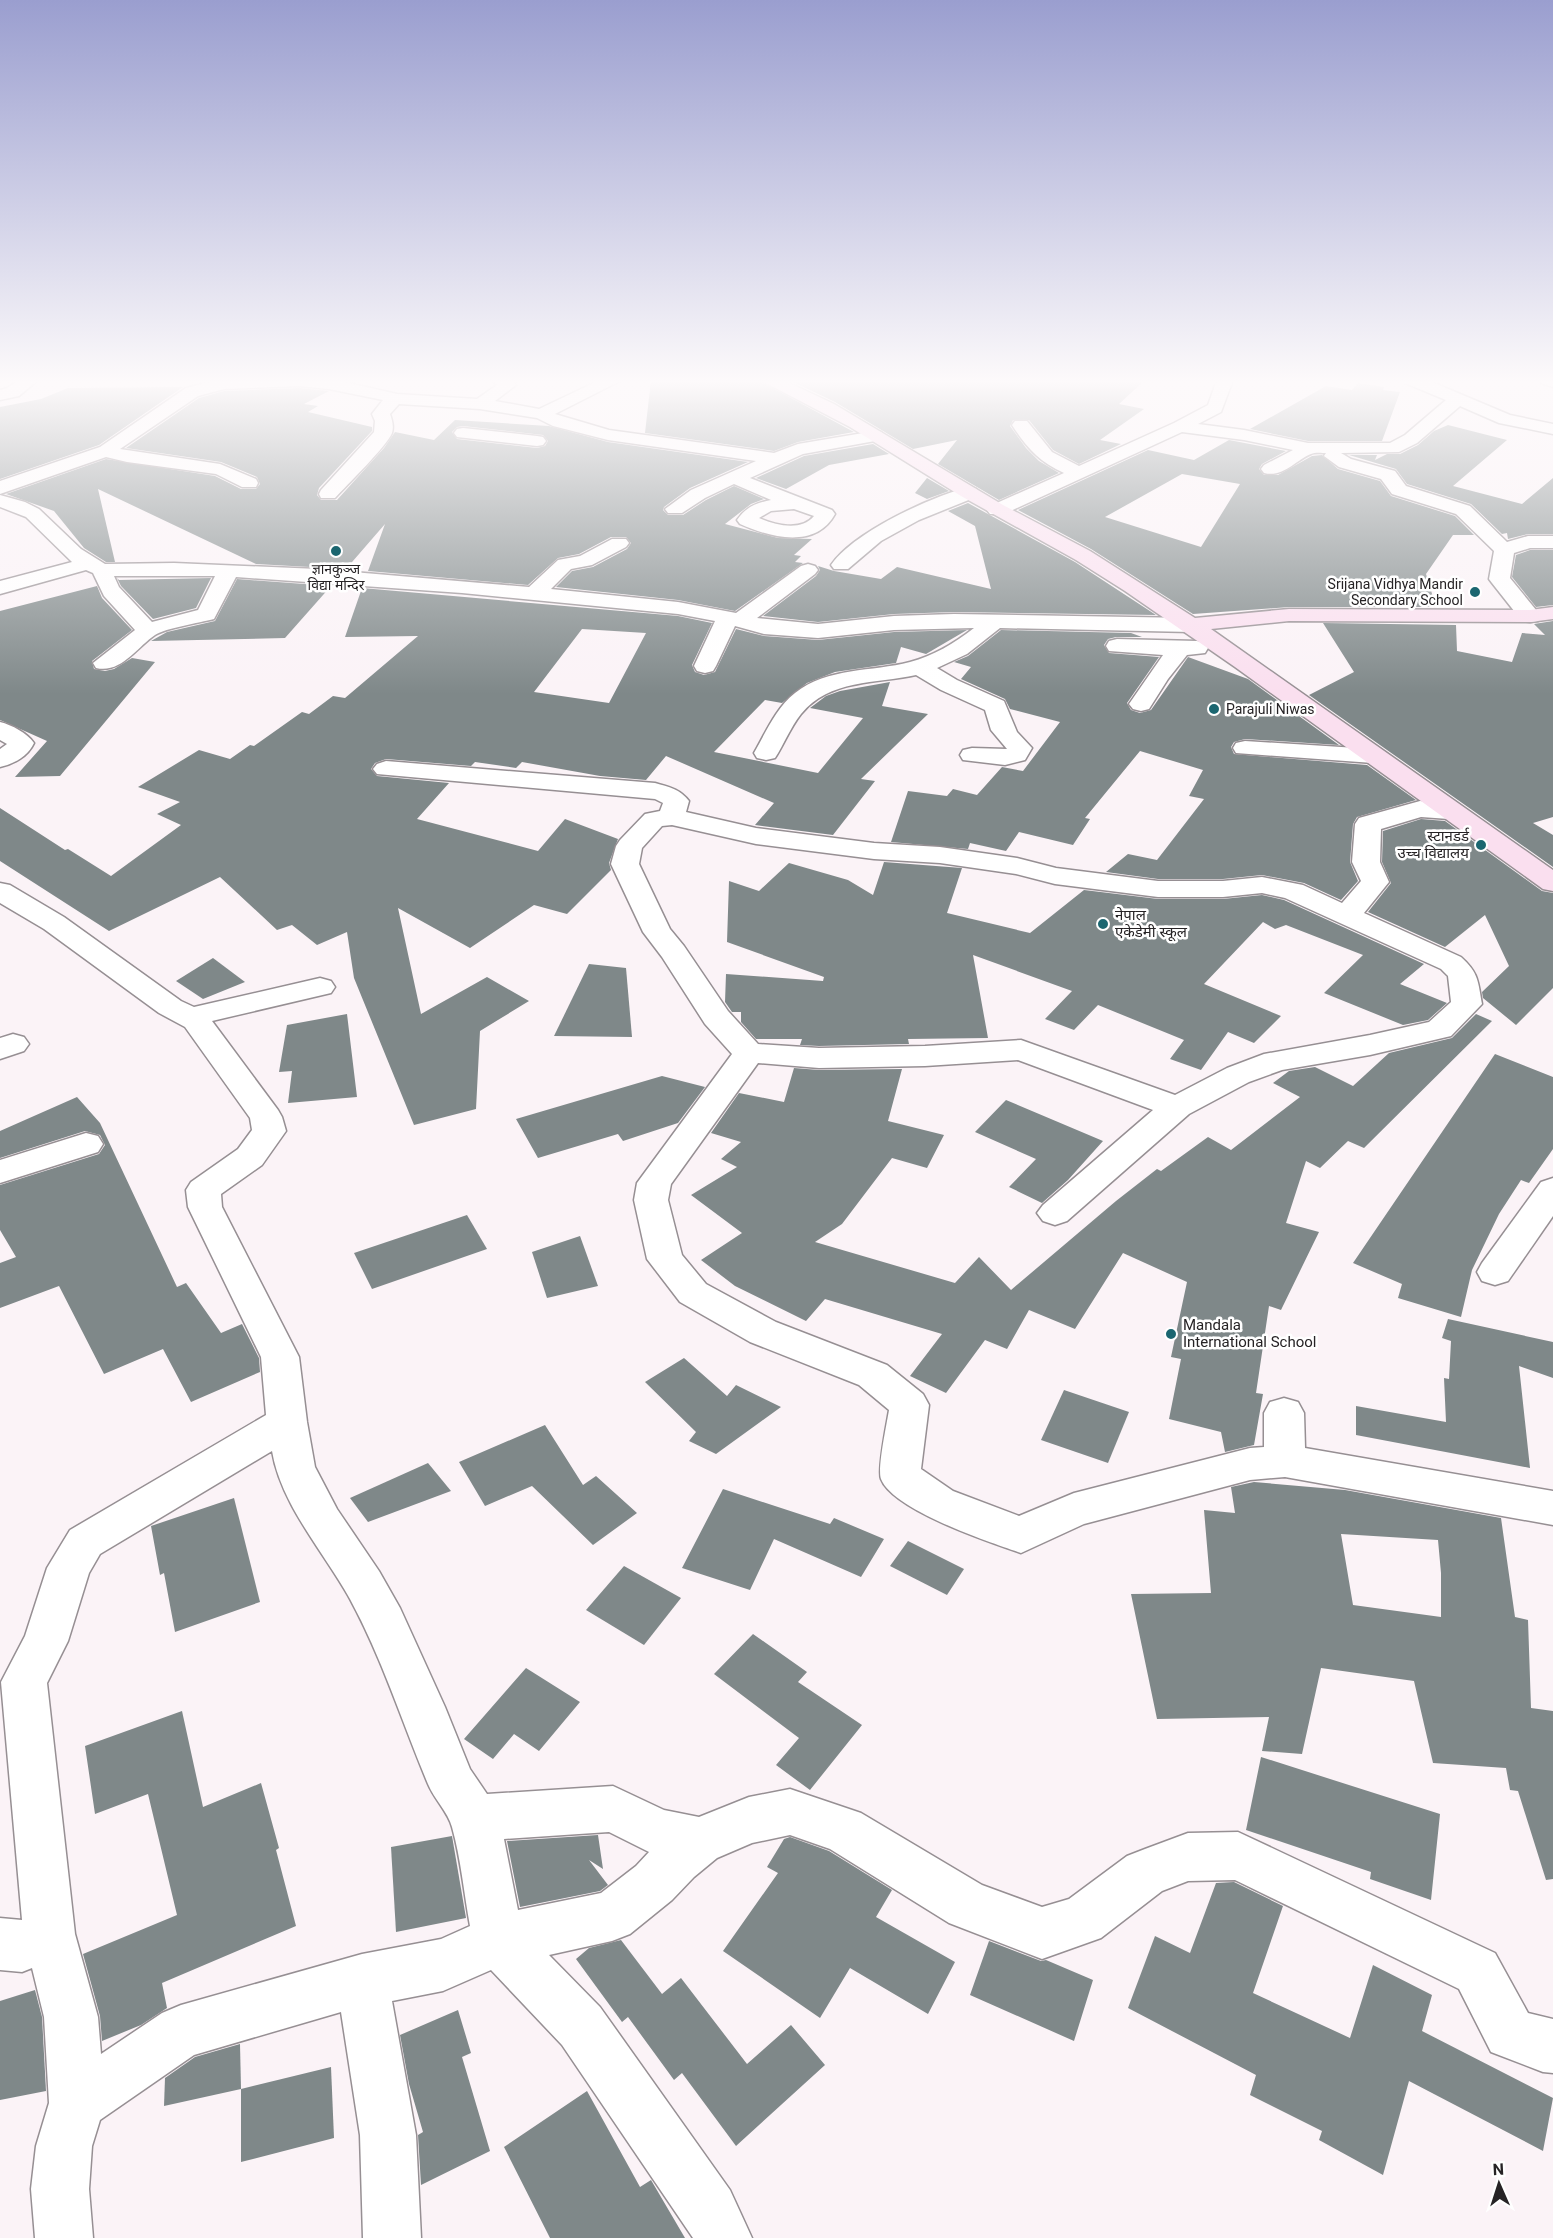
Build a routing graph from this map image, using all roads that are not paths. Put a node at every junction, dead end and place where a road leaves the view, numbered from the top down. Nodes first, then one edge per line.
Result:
1 (338, 484) edge
2 (719, 484) edge
3 (748, 484) edge
4 (955, 484) edge
5 (1054, 484) edge
6 (1394, 484) edge
7 (969, 493) junction
8 (328, 494) dead end
9 (0, 501) edge
10 (794, 503) dead end
11 (675, 509) dead end
12 (997, 510) junction
13 (1553, 542) edge
14 (619, 543) dead end
15 (1504, 550) junction
16 (841, 565) dead end
17 (94, 567) junction
18 (808, 570) dead end
19 (228, 571) junction
20 (0, 588) edge
21 (533, 595) junction
22 (1553, 613) edge
23 (1530, 615) junction
24 (734, 618) junction
25 (993, 623) junction
26 (1191, 625) junction
27 (148, 630) junction
28 (972, 641) junction
29 (1042, 644) dead end
30 (1100, 646) dead end
31 (1222, 647) junction
32 (1181, 649) junction
33 (104, 663) dead end
34 (705, 666) dead end
35 (919, 667) junction
36 (1142, 704) dead end
37 (0, 729) edge
38 (1245, 748) dead end
39 (766, 753) dead end
40 (972, 755) dead end
41 (1373, 756) junction
42 (0, 760) edge
43 (386, 769) dead end
44 (1449, 811) junction
45 (672, 817) junction
46 (1553, 883) edge
47 (0, 891) edge
48 (1347, 915) junction
49 (320, 987) dead end
50 (189, 1017) junction
51 (749, 1053) junction
52 (1177, 1107) junction
53 (86, 1144) dead end
54 (0, 1172) edge
55 (1553, 1190) edge
56 (1055, 1213) dead end
57 (1495, 1272) dead end
58 (1284, 1413) dead end
59 (287, 1422) junction
60 (1285, 1461) junction
61 (1553, 1508) edge
62 (475, 1818) junction
63 (700, 1841) junction
64 (49, 1934) junction
65 (498, 1940) junction
66 (0, 1944) edge
67 (362, 1980) junction
68 (1553, 2046) edge
69 (76, 2103) junction
70 (64, 2238) edge
71 (392, 2238) edge
72 (723, 2238) edge

1 - 8 street
2 - 11 street
3 - 10 street
4 - 7 street
5 - 12 street
6 - 15 street
7 - 12 street
7 - 16 street
9 - 17 street
12 - 26 street
13 - 15 street
14 - 21 street
15 - 23 street
17 - 19 street
17 - 20 street
17 - 27 street
18 - 24 street
19 - 21 street
19 - 27 street
21 - 24 street
22 - 23 street
23 - 26 street
24 - 25 street
24 - 34 street
25 - 26 street
25 - 28 street
26 - 31 street
27 - 33 street
28 - 29 street
28 - 35 street
30 - 32 street
31 - 32 street
31 - 41 street
32 - 36 street
35 - 39 street
35 - 40 street
37 - 42 street
38 - 41 street
41 - 44 street
43 - 45 street
44 - 46 street
44 - 48 street
45 - 48 street
45 - 51 street
47 - 50 street
48 - 52 street
49 - 50 street
50 - 59 street
51 - 52 street
51 - 60 street
52 - 56 street
53 - 54 street
55 - 57 street
58 - 60 street
59 - 62 street
59 - 64 street
60 - 61 street
62 - 63 street
62 - 65 street
63 - 65 street
63 - 68 street
64 - 66 street
64 - 69 street
65 - 67 street
65 - 72 street
67 - 69 street
67 - 71 street
69 - 70 street

